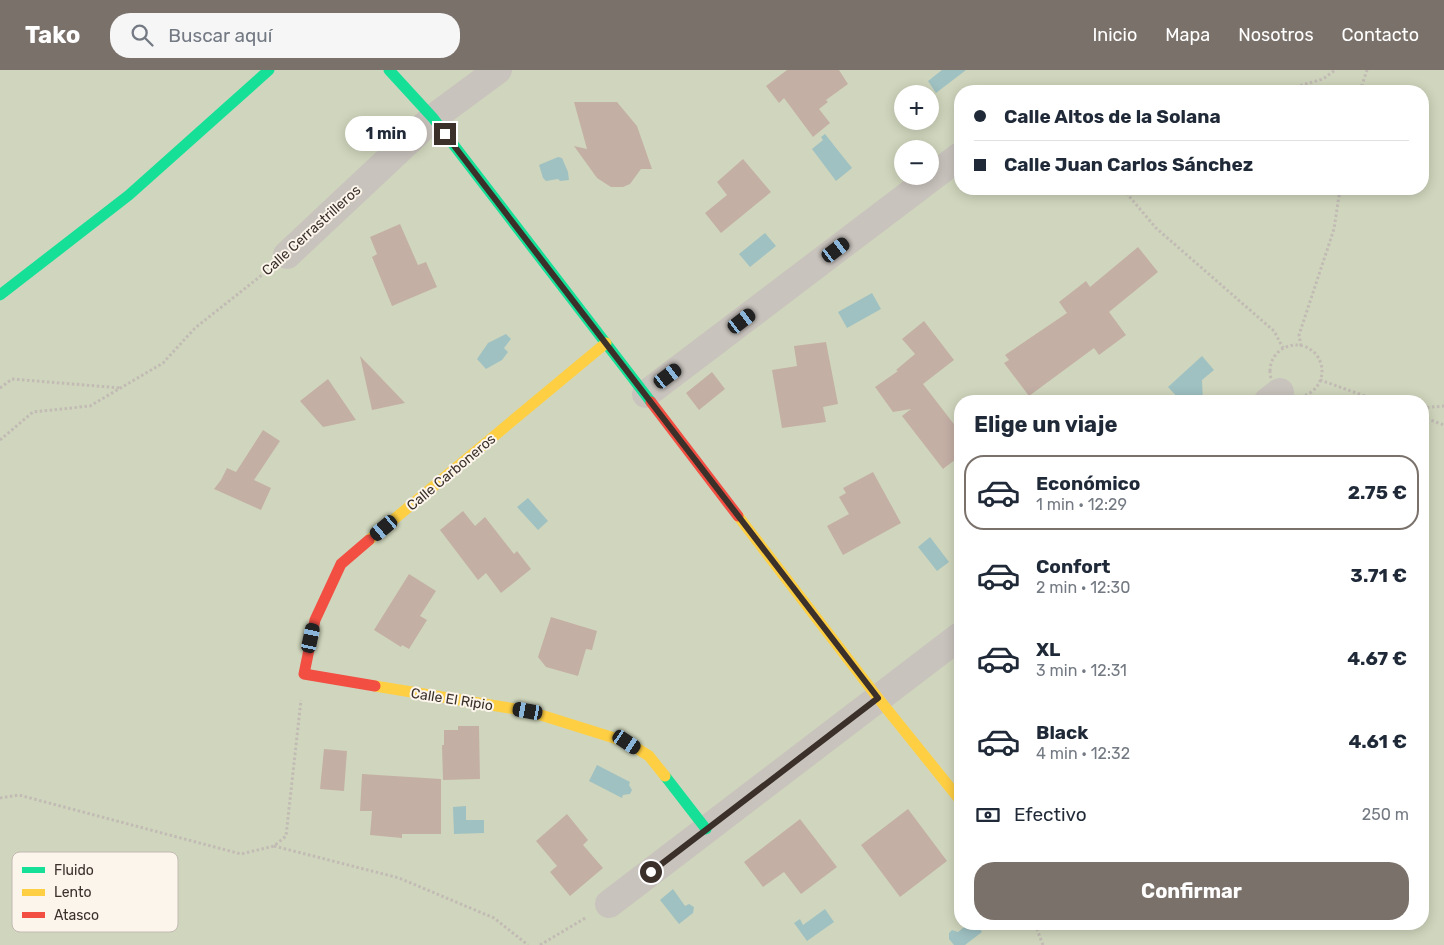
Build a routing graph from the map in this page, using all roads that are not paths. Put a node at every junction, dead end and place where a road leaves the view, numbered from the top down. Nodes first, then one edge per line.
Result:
1 (269, 70) edge
2 (389, 70) edge
3 (498, 70) edge
4 (433, 118) junction
5 (954, 161) edge
6 (286, 255) road end
7 (0, 296) edge
8 (606, 343) junction
9 (646, 394) junction
10 (954, 641) edge
11 (304, 674) joint
12 (878, 698) junction
13 (954, 793) edge
14 (706, 829) junction
15 (609, 904) road end

1 - 7 street
2 - 4 street
3 - 4 street, Calle Cerrastrilleros
4 - 6 street, Calle Cerrastrilleros
4 - 8 street
5 - 9 street
8 - 9 street
8 - 11 street, Calle Carboneros
9 - 12 street
10 - 12 street
11 - 14 street, Calle El Ripio
12 - 13 street
12 - 14 street
14 - 15 street

